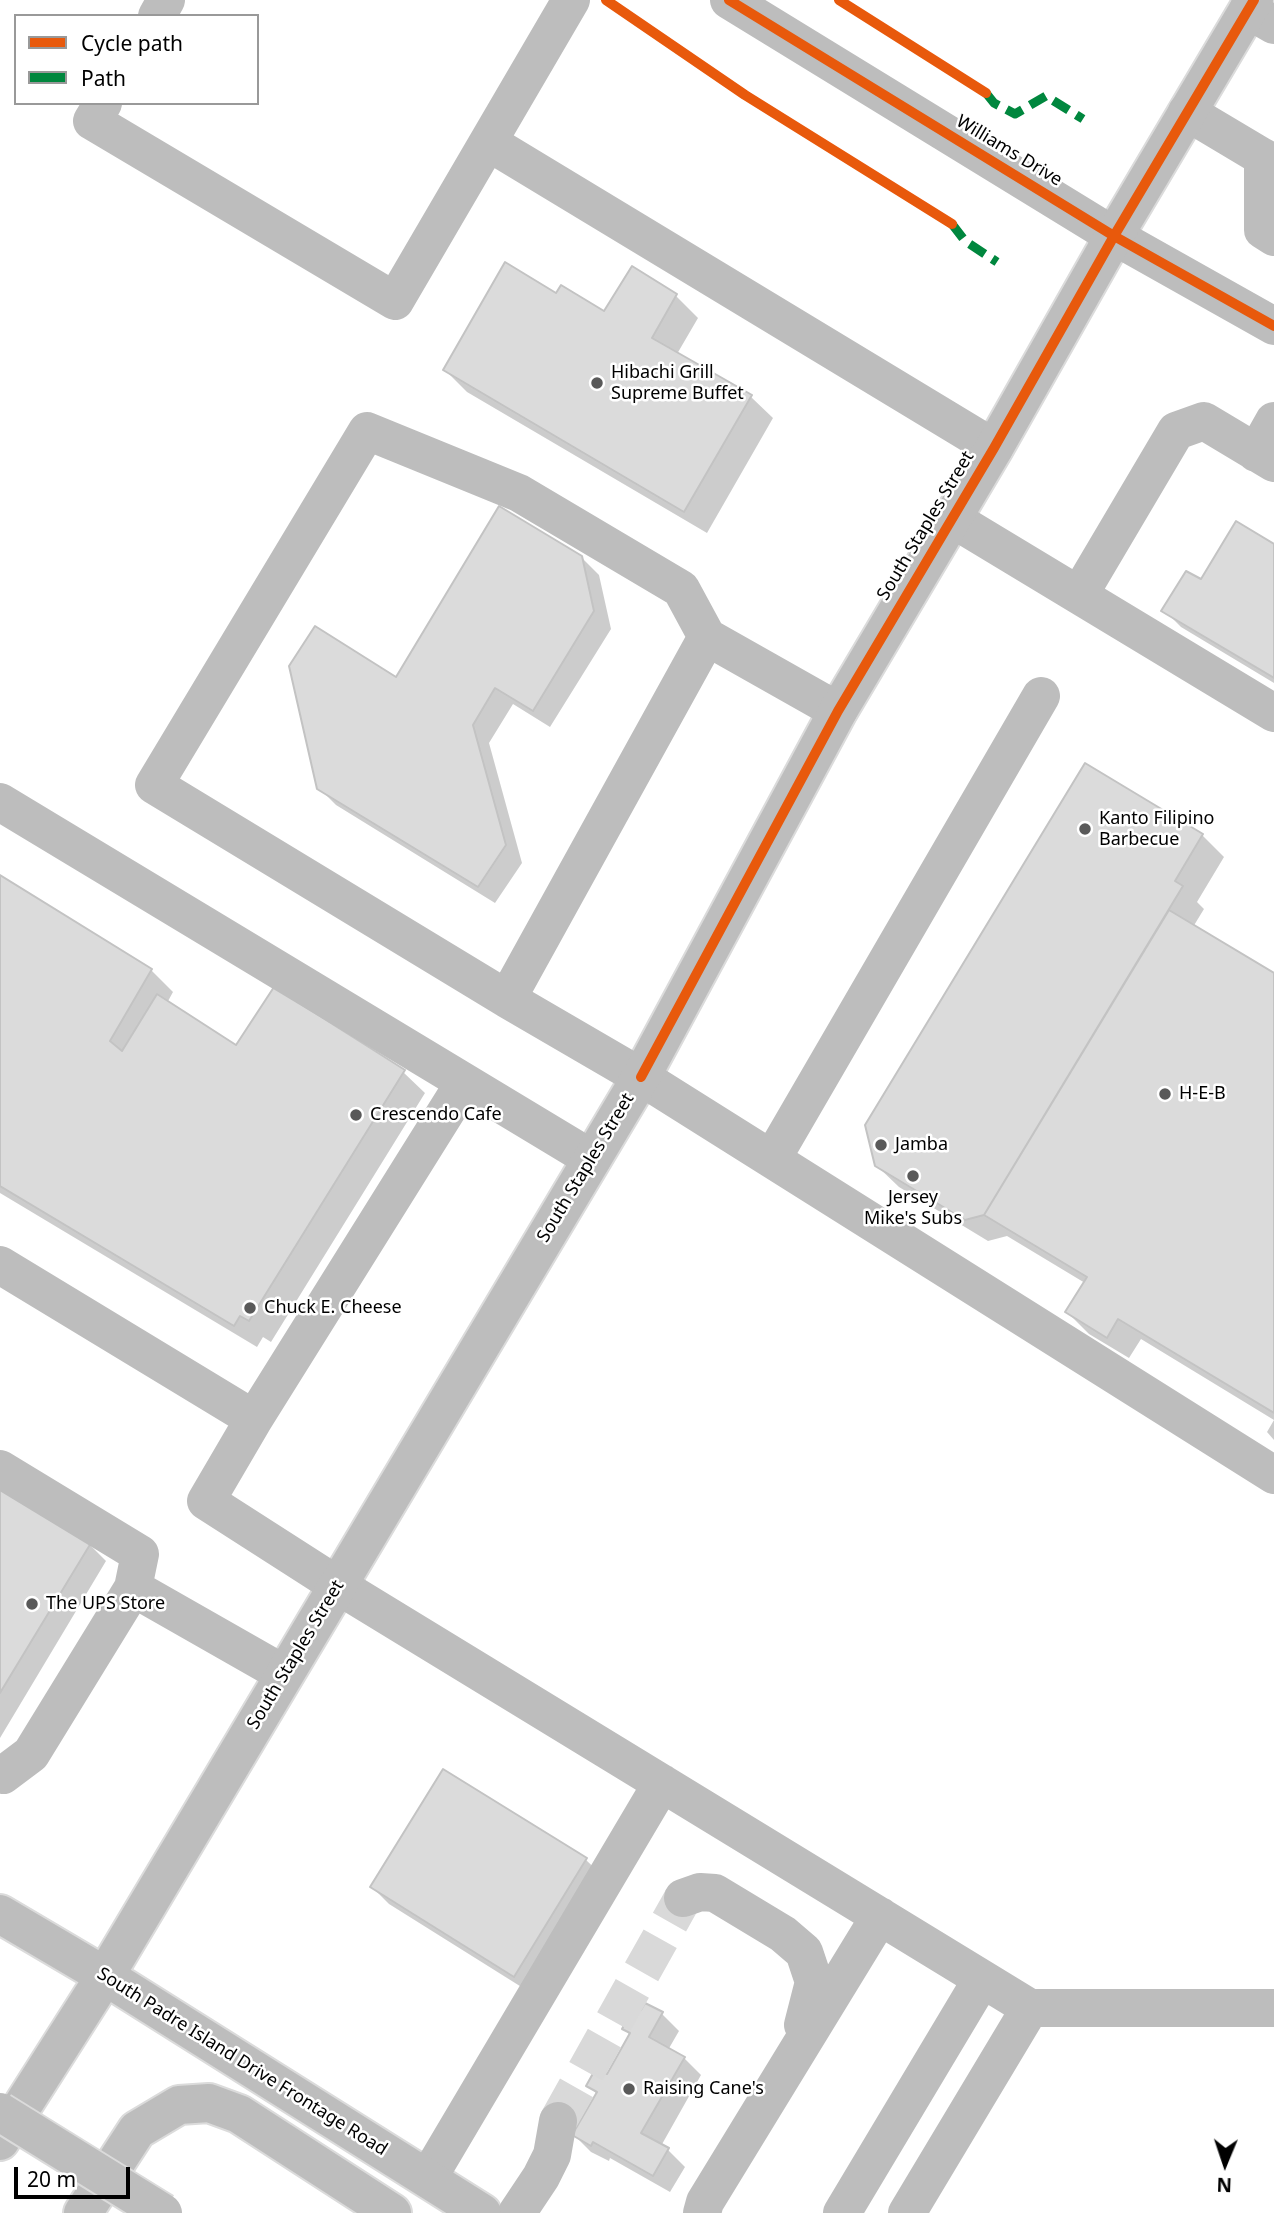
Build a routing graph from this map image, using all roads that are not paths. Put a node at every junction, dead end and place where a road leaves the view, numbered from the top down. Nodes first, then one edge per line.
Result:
1 (571, 0) edge
2 (729, 0) edge
3 (1259, 12) edge
4 (102, 105) edge
5 (1187, 112) junction
6 (488, 142) junction
7 (1269, 160) edge
8 (1114, 236) junction
9 (1274, 237) edge
10 (1274, 326) edge
11 (1268, 446) edge
12 (994, 448) junction
13 (951, 518) junction
14 (1079, 595) junction
15 (708, 636) junction
16 (1041, 696) dead end
17 (838, 711) junction
18 (1274, 713) edge
19 (0, 802) edge
20 (507, 999) junction
21 (640, 1077) junction
22 (464, 1083) junction
23 (592, 1159) junction
24 (772, 1159) junction
25 (0, 1265) edge
26 (254, 1419) junction
27 (0, 1469) edge
28 (1274, 1475) edge
29 (337, 1585) junction
30 (133, 1588) junction
31 (285, 1674) junction
32 (0, 1774) edge
33 (662, 1783) junction
34 (683, 1898) dead end
35 (0, 1914) edge
36 (880, 1916) junction
37 (105, 1976) junction
38 (982, 1979) junction
39 (1030, 2008) junction
40 (1274, 2008) edge
41 (797, 2051) junction
42 (0, 2112) edge
43 (558, 2121) tunnel mouth
44 (0, 2141) edge
45 (428, 2178) junction
46 (83, 2213) edge
47 (163, 2213) edge
48 (392, 2213) edge
49 (482, 2213) edge
50 (517, 2213) edge
51 (702, 2213) edge
52 (842, 2213) edge
53 (907, 2213) edge

1 - 6 main road
2 - 8 main road, Williams Drive
3 - 5 main road, South Staples Street
4 - 6 main road
5 - 7 main road
5 - 8 main road, South Staples Street
6 - 12 main road
7 - 9 main road
8 - 10 main road, Williams Drive
8 - 12 main road, South Staples Street
11 - 14 main road
12 - 13 main road, South Staples Street
13 - 14 main road
13 - 17 main road, South Staples Street
14 - 18 main road
15 - 17 main road
15 - 20 main road
15 - 20 main road
16 - 24 main road
17 - 21 main road, South Staples Street
19 - 22 main road
20 - 21 main road
21 - 23 main road, South Staples Street
21 - 24 main road
22 - 23 main road
22 - 26 main road
23 - 29 main road, South Staples Street
24 - 28 main road
25 - 26 main road
26 - 29 main road
27 - 30 main road
29 - 31 main road, South Staples Street
29 - 33 main road
30 - 31 main road
30 - 32 main road
31 - 37 main road, South Staples Street
33 - 36 main road
33 - 45 main road
34 - 41 main road
35 - 37 main road, South Padre Island Drive Frontage Road
36 - 38 main road
36 - 41 main road
37 - 44 main road, South Staples Street
37 - 45 main road, South Padre Island Drive Frontage Road
38 - 39 main road
38 - 52 main road
39 - 40 main road
39 - 53 main road
41 - 51 main road
42 - 47 main road, bridge
43 - 50 main road
45 - 49 main road, South Padre Island Drive Frontage Road
46 - 48 main road

